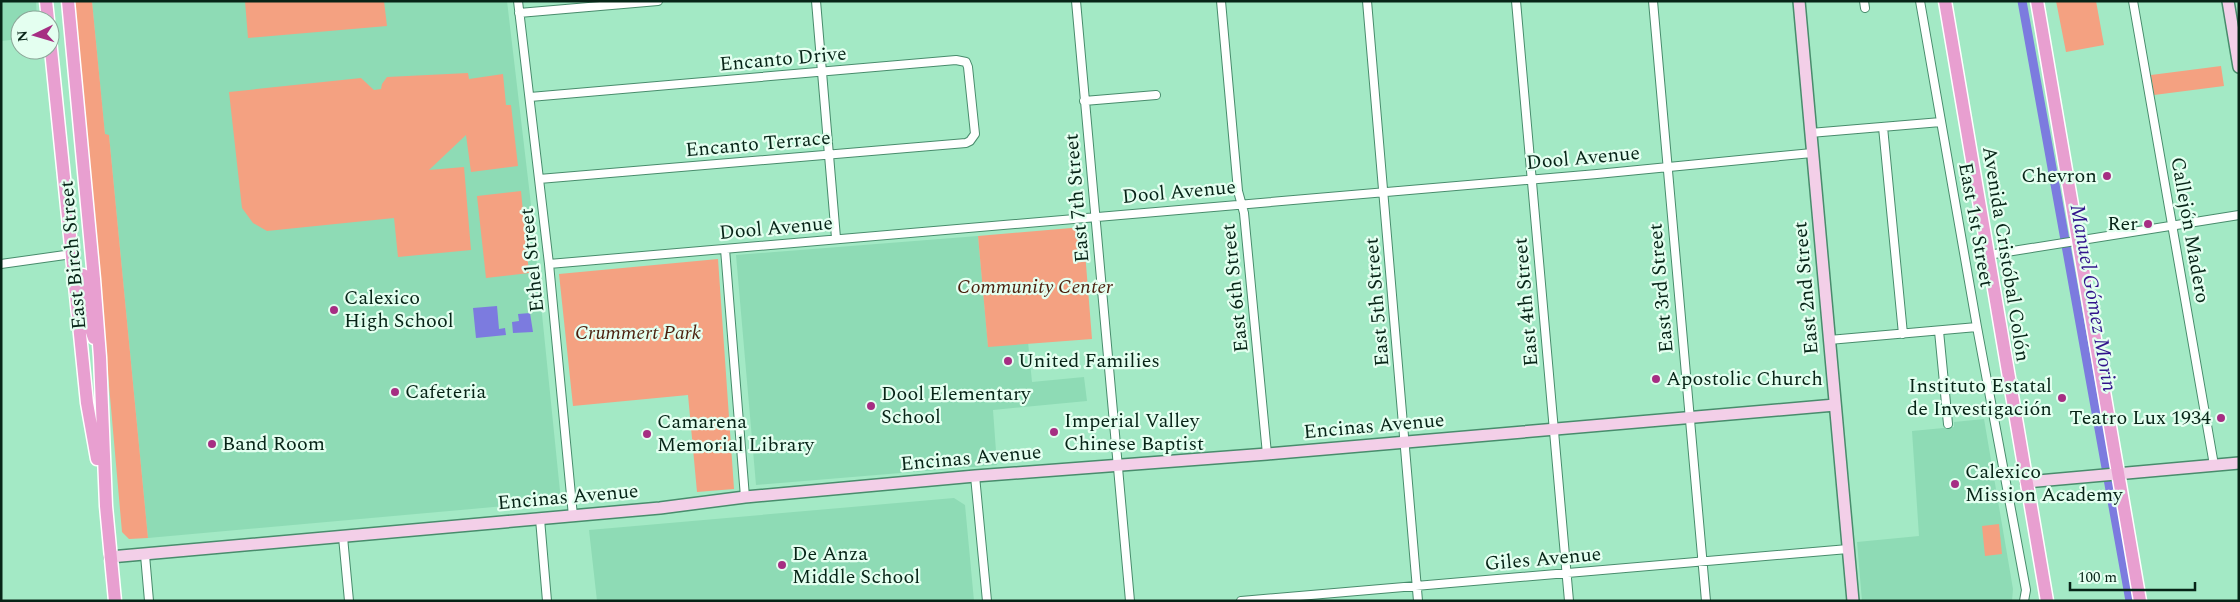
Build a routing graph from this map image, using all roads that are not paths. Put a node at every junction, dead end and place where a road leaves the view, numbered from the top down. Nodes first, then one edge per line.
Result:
1 (68, 1) edge
2 (518, 1) edge
3 (658, 1) edge
4 (816, 1) edge
5 (1076, 1) edge
6 (1221, 1) edge
7 (1367, 1) edge
8 (1516, 1) edge
9 (1653, 1) edge
10 (1799, 1) edge
11 (1920, 1) edge
12 (1945, 1) edge
13 (2037, 1) edge
14 (2133, 1) edge
15 (2228, 1) edge
16 (519, 13) junction
17 (52, 60) edge
18 (2239, 67) edge
19 (822, 73) junction
20 (1156, 95) dead end
21 (530, 97) junction
22 (1084, 101) junction
23 (1941, 122) junction
24 (1884, 127) junction
25 (1810, 133) junction
26 (975, 134) joint
27 (1812, 153) junction
28 (829, 154) junction
29 (1666, 168) junction
30 (1531, 178) junction
31 (539, 180) junction
32 (1384, 191) junction
33 (1242, 204) junction
34 (2239, 215) edge
35 (1095, 216) junction
36 (2174, 226) junction
37 (836, 238) junction
38 (2078, 241) junction
39 (725, 248) junction
40 (72, 254) junction
41 (1988, 255) junction
42 (1, 264) edge
43 (549, 264) junction
44 (1977, 327) junction
45 (1939, 330) junction
46 (1903, 334) junction
47 (1829, 340) junction
48 (100, 358) junction
49 (1835, 405) junction
50 (1689, 416) junction
51 (1948, 424) dead end
52 (1554, 430) junction
53 (1405, 441) junction
54 (1267, 454) junction
55 (2239, 463) edge
56 (2214, 465) junction
57 (1118, 466) junction
58 (2117, 473) junction
59 (975, 476) junction
60 (2026, 482) junction
61 (744, 497) junction
62 (106, 506) junction
63 (573, 516) junction
64 (540, 519) junction
65 (343, 537) junction
66 (2036, 538) junction
67 (1848, 549) junction
68 (145, 555) junction
69 (110, 557) junction
70 (1702, 561) junction
71 (1567, 573) junction
72 (1417, 586) junction
73 (114, 601) edge
74 (149, 601) edge
75 (349, 601) edge
76 (547, 601) edge
77 (987, 601) edge
78 (1130, 601) edge
79 (1241, 601) edge
80 (1418, 601) edge
81 (1569, 601) edge
82 (1706, 601) edge
83 (1853, 601) edge
84 (2024, 601) edge
85 (2047, 601) edge
86 (2053, 601) edge
87 (2140, 601) edge

1 - 48 main road, East Birch Street
2 - 16 street, Ethel Street
3 - 16 street
4 - 19 street
5 - 22 street, East 7th Street
6 - 33 street, East 6th Street
7 - 32 street, East 5th Street
8 - 30 street, East 4th Street
9 - 29 street, East 3rd Street
10 - 25 street, East 2nd Street
11 - 23 street, East 1st Street
12 - 41 main road, Avenida Cristóbal Colón
13 - 38 main road
14 - 36 street, Callejón Madero
15 - 18 street
16 - 21 street, Ethel Street
17 - 40 main road, East Birch Street
19 - 21 street, Encanto Drive
19 - 26 street, Encanto Drive
19 - 28 street
20 - 22 street
21 - 31 street, Ethel Street
22 - 35 street, East 7th Street
23 - 24 street
23 - 44 street, East 1st Street
24 - 25 street
24 - 46 street
25 - 27 street, East 2nd Street
26 - 28 street, Encanto Terrace
27 - 29 street, Dool Avenue
27 - 47 street, East 2nd Street
28 - 31 street, Encanto Terrace
28 - 37 street
29 - 30 street, Dool Avenue
29 - 50 street, East 3rd Street
30 - 32 street, Dool Avenue
30 - 52 street, East 4th Street
31 - 43 street, Ethel Street
32 - 33 street, Dool Avenue
32 - 53 street, East 5th Street
33 - 35 street, Dool Avenue
33 - 54 street, East 6th Street
34 - 36 street
35 - 37 street, Dool Avenue
35 - 57 street, East 7th Street
36 - 38 street
36 - 56 street, Callejón Madero
37 - 39 street, Dool Avenue
38 - 41 street
38 - 58 main road
39 - 43 street, Dool Avenue
39 - 61 street
40 - 42 street
40 - 48 main road
40 - 62 main road, East Birch Street
41 - 60 main road, Avenida Cristóbal Colón
43 - 63 street, Ethel Street
44 - 45 street
44 - 84 street, East 1st Street
45 - 46 street
45 - 51 street
46 - 47 street
47 - 49 street, East 2nd Street
48 - 62 main road, East Birch Street
49 - 50 street, Encinas Avenue
49 - 67 street, East 2nd Street
50 - 52 street, Encinas Avenue
50 - 70 street, East 3rd Street
52 - 53 street, Encinas Avenue
52 - 71 street, East 4th Street
53 - 54 street, Encinas Avenue
53 - 72 street, East 5th Street
54 - 57 street, Encinas Avenue
55 - 56 street
56 - 58 street
57 - 59 street, Encinas Avenue
57 - 78 street, East 7th Street
58 - 60 street
58 - 87 main road
59 - 61 street, Encinas Avenue
59 - 77 street
60 - 66 main road, Avenida Cristóbal Colón
61 - 63 street, Encinas Avenue
62 - 69 main road, East Birch Street
63 - 64 street, Encinas Avenue
64 - 65 street, Encinas Avenue
64 - 76 street
65 - 68 street, Encinas Avenue
65 - 75 street
66 - 85 main road, Avenida Cristóbal Colón
66 - 86 street
67 - 70 street, Giles Avenue
67 - 83 street, East 2nd Street
68 - 69 street, Encinas Avenue
68 - 74 street
69 - 73 main road, East Birch Street
70 - 71 street, Giles Avenue
70 - 82 street, East 3rd Street
71 - 72 street, Giles Avenue
71 - 81 street, East 4th Street
72 - 79 street, Giles Avenue
72 - 80 street, East 5th Street

